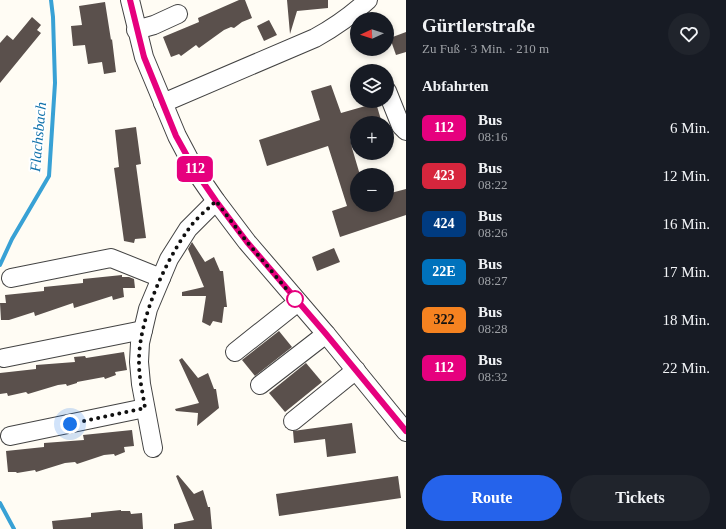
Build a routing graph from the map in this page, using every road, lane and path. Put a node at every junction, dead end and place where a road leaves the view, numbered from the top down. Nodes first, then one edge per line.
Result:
1 (130, 0) edge
2 (368, 0) edge
3 (178, 14) dead end
4 (136, 30) junction
5 (163, 103) junction
6 (394, 108) edge
7 (406, 131) edge
8 (216, 201) junction
9 (11, 278) dead end
10 (161, 278) junction
11 (298, 302) junction
12 (143, 330) junction
13 (326, 334) junction
14 (234, 352) dead end
15 (4, 358) dead end
16 (356, 370) junction
17 (260, 385) dead end
18 (145, 408) junction
19 (293, 421) dead end
20 (406, 432) edge
21 (10, 436) dead end
22 (153, 448) dead end

1 - 4 street
2 - 5 street
3 - 4 street
4 - 5 street
5 - 8 street
6 - 7 street
8 - 10 street
8 - 11 street
9 - 10 street
10 - 12 street
11 - 13 street
11 - 14 street
12 - 15 street
12 - 18 street
13 - 16 street
13 - 17 street
16 - 19 street
16 - 20 street
18 - 21 street
18 - 22 street

